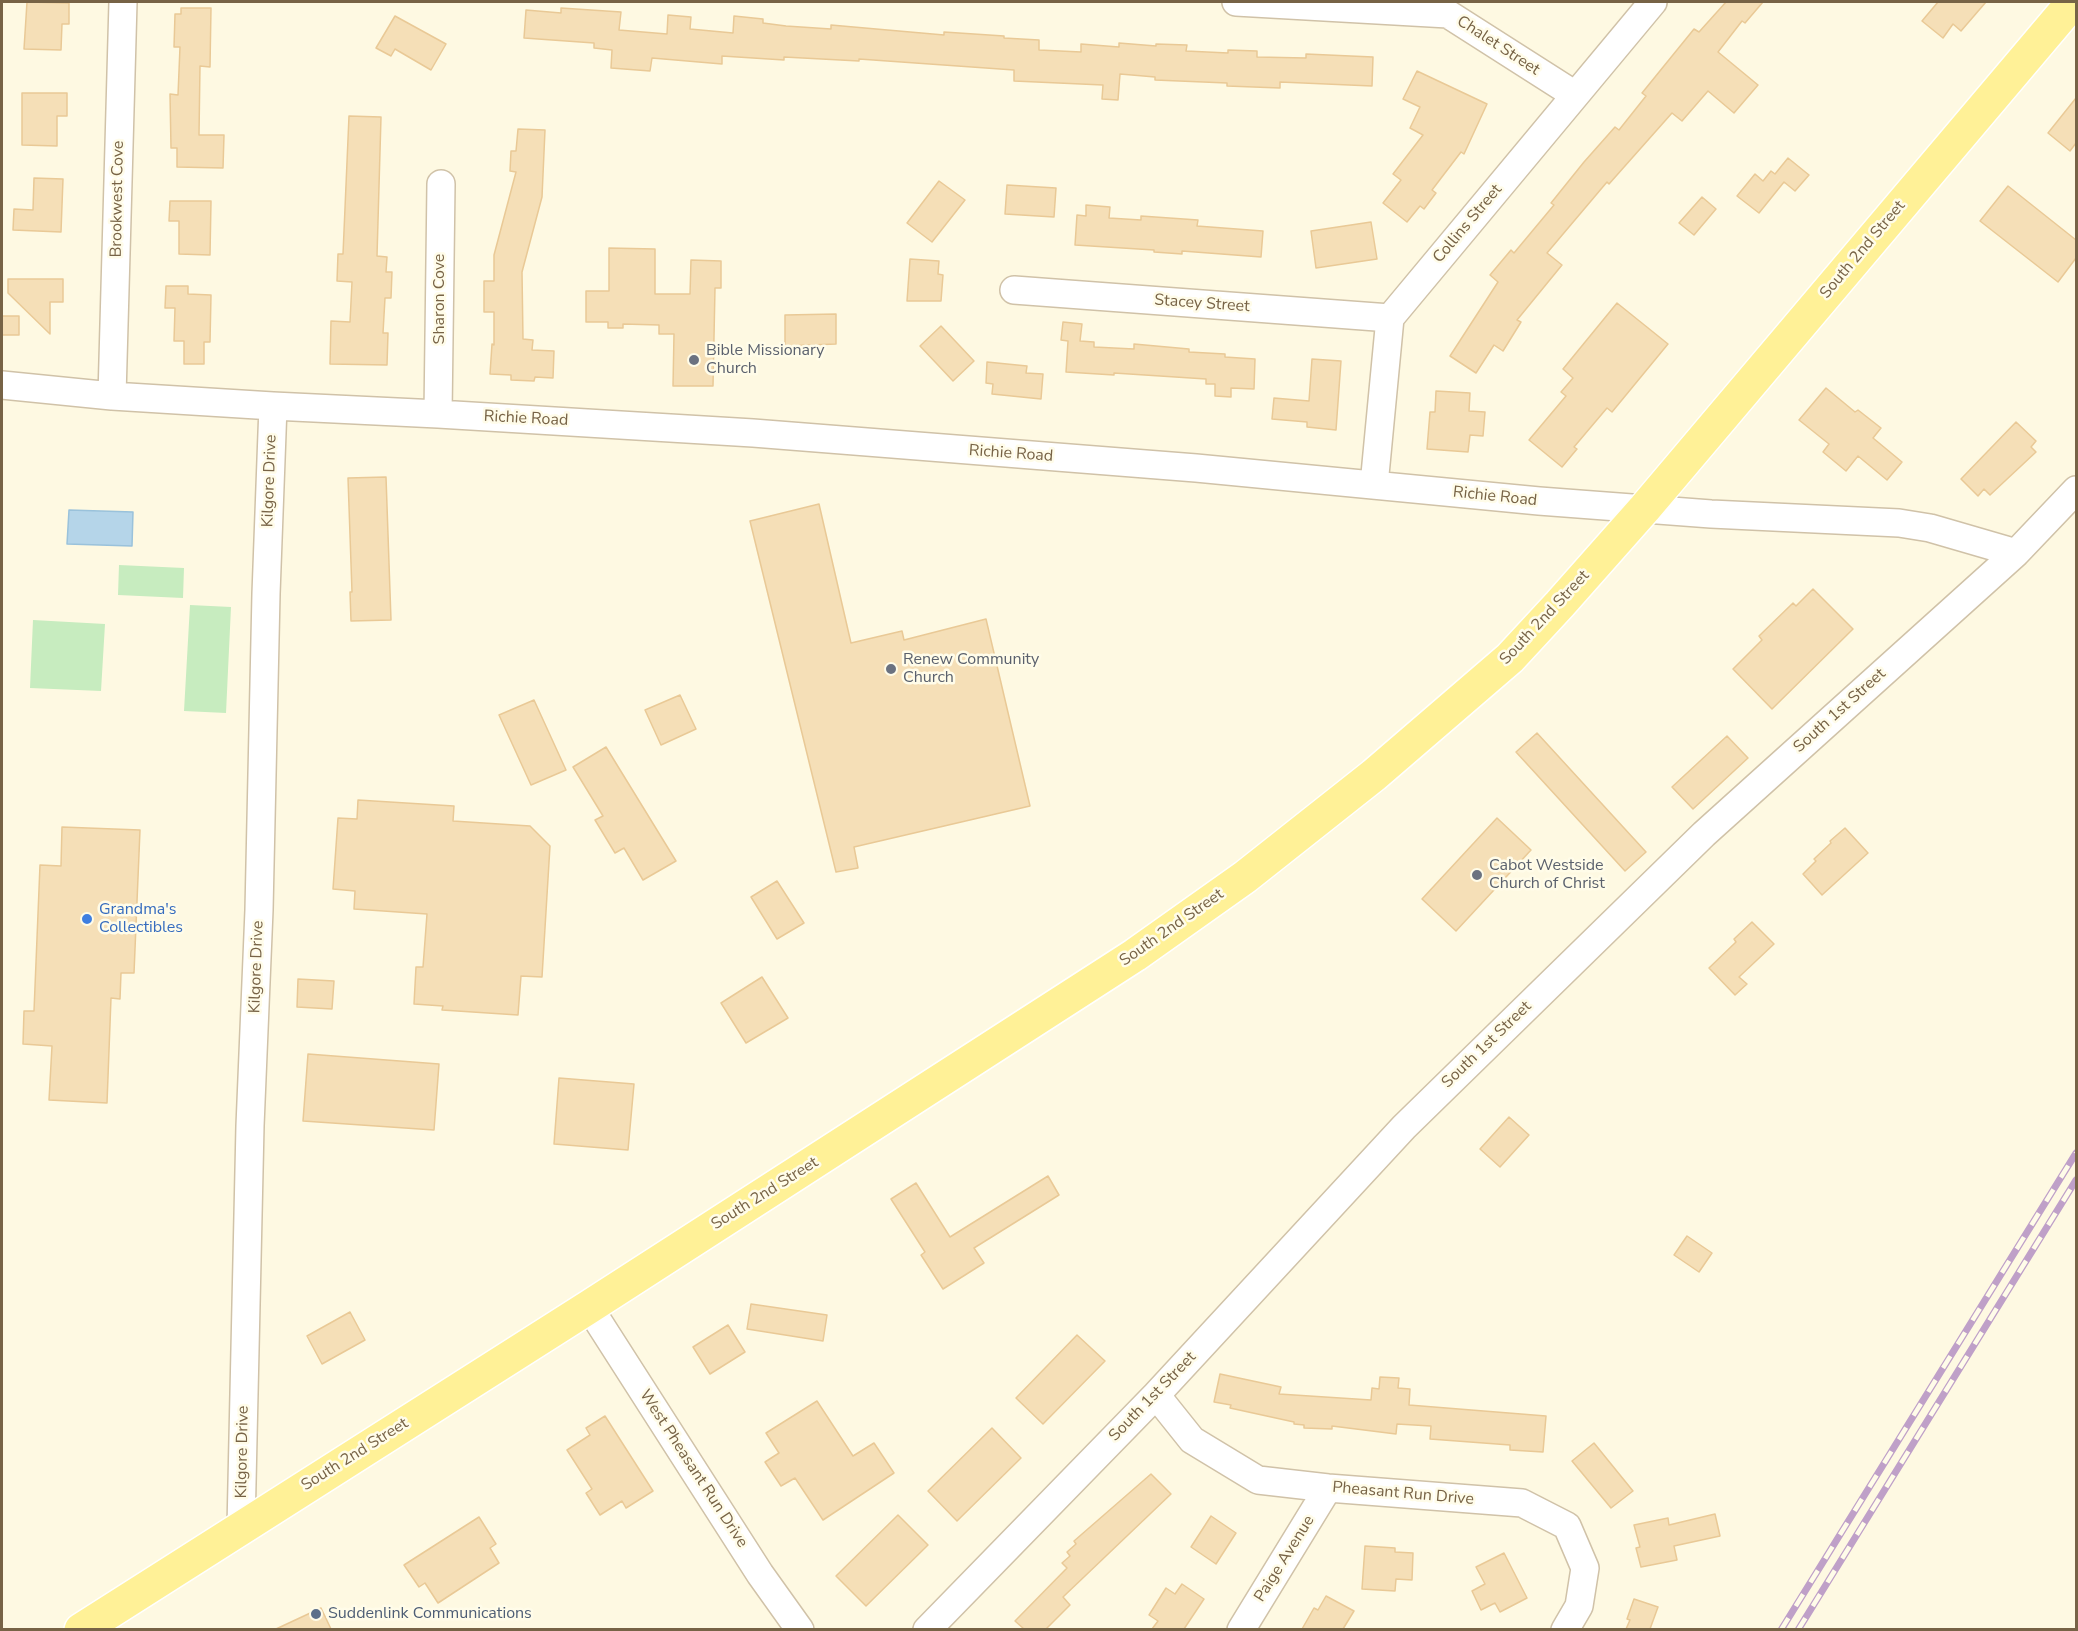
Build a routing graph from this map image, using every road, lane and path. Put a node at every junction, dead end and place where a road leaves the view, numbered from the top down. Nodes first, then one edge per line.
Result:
1 (123, 2) edge
2 (1236, 2) edge
3 (1653, 2) edge
4 (2073, 2) edge
5 (1575, 96) junction
6 (441, 184) dead end
7 (1014, 290) dead end
8 (1390, 318) junction
9 (2, 385) edge
10 (112, 396) junction
11 (273, 406) junction
12 (438, 414) junction
13 (1374, 485) junction
14 (2076, 490) edge
15 (1645, 508) junction
16 (2016, 553) junction
17 (589, 1306) junction
18 (1156, 1395) junction
19 (1328, 1488) junction
20 (241, 1527) junction
21 (81, 1629) edge
22 (800, 1629) edge
23 (927, 1629) edge
24 (1241, 1629) edge
25 (1565, 1629) edge

1 - 10 street, Brookwest Cove
2 - 5 street, Chalet Street
3 - 5 street, Collins Street
4 - 15 main road, South 2nd Street
5 - 8 street, Collins Street
6 - 12 street, Sharon Cove
7 - 8 street, Stacey Street
8 - 13 street
9 - 10 street, Richie Road
10 - 11 street, Richie Road
11 - 12 street, Richie Road
11 - 20 street, Kilgore Drive
12 - 13 street, Richie Road
13 - 15 street, Richie Road
14 - 16 street, South 1st Street
15 - 16 street, Richie Road
15 - 17 main road, South 2nd Street
16 - 18 street, South 1st Street
17 - 20 main road, South 2nd Street
17 - 22 street, West Pheasant Run Drive
18 - 19 street, Pheasant Run Drive
18 - 23 street, South 1st Street
19 - 24 street, Paige Avenue
19 - 25 street, Pheasant Run Drive
20 - 21 main road, South 2nd Street

